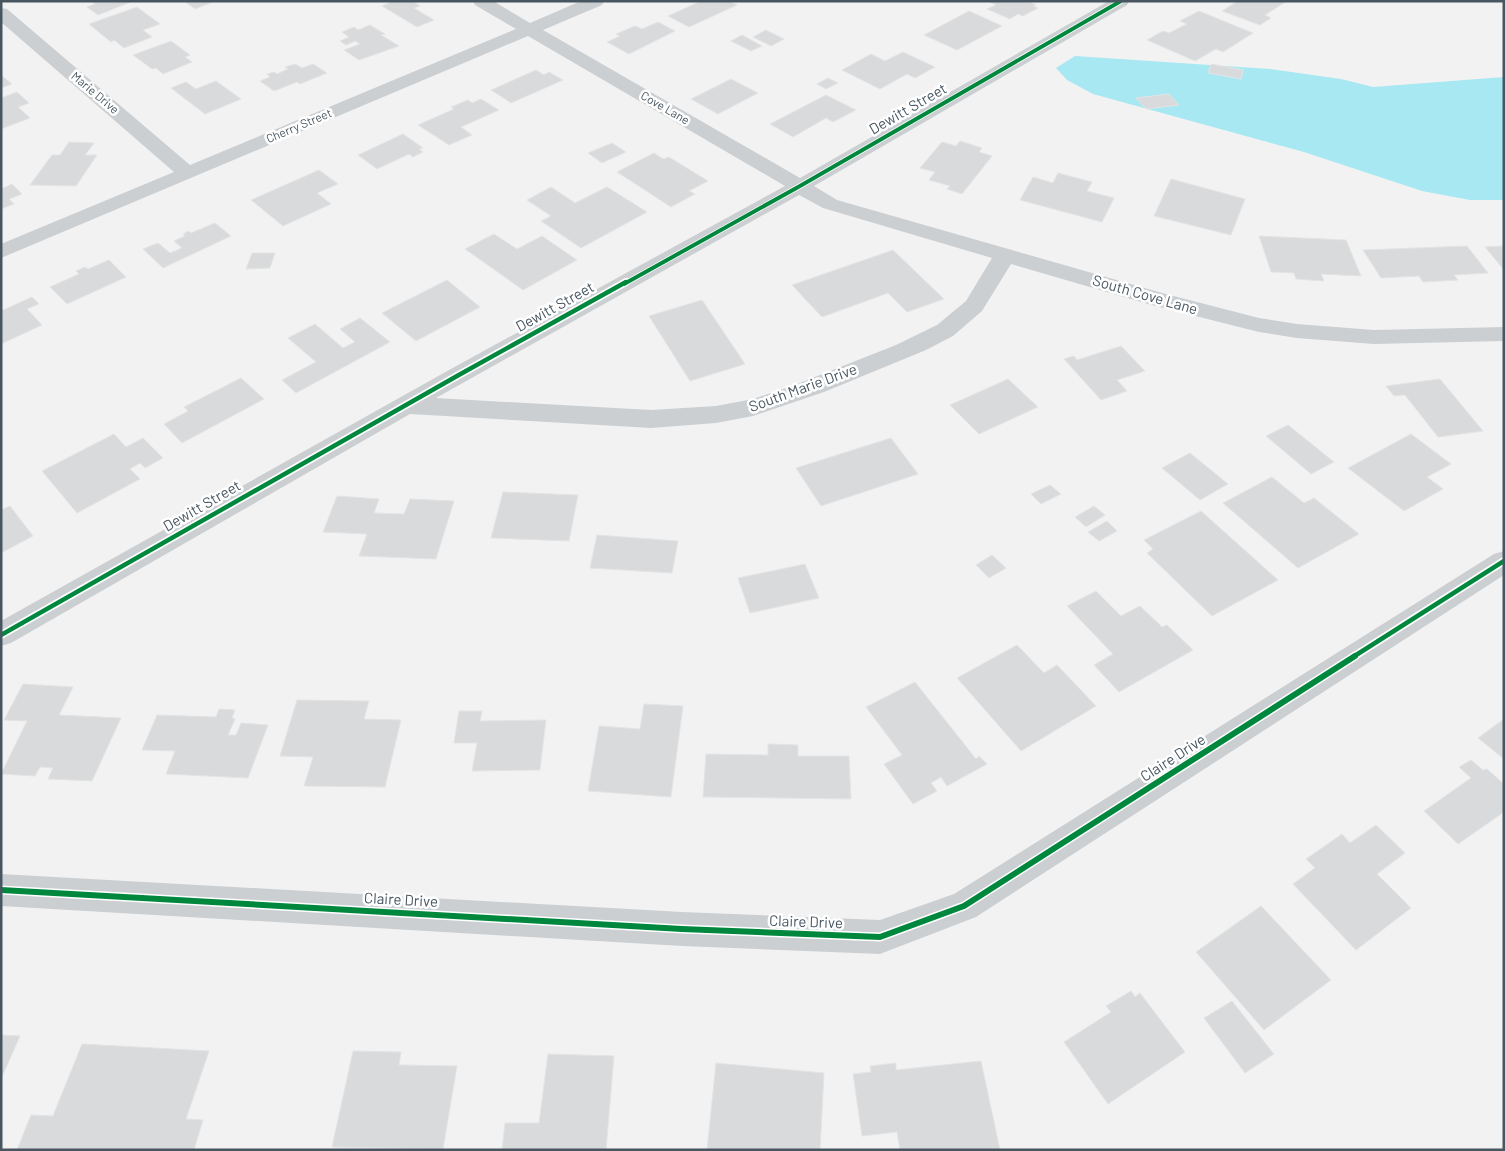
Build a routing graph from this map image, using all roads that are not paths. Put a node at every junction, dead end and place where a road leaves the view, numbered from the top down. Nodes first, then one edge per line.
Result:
1 (480, 1) edge
2 (596, 1) edge
3 (1121, 1) edge
4 (1, 14) edge
5 (530, 29) junction
6 (188, 173) junction
7 (800, 186) junction
8 (1, 252) edge
9 (1006, 255) junction
10 (1496, 334) edge
11 (1504, 354) edge
12 (406, 405) junction
13 (1504, 561) edge
14 (1, 634) edge
15 (1, 890) edge

1 - 5 street, Cove Lane
2 - 5 street, Cherry Street
3 - 7 street, Dewitt Street
4 - 6 street, Marie Drive
5 - 6 street, Cherry Street
5 - 7 street, Cove Lane
6 - 8 street, Cherry Street
7 - 9 street, South Cove Lane
7 - 12 street, Dewitt Street
9 - 10 street, South Cove Lane
9 - 12 street, South Marie Drive
10 - 11 street
12 - 14 street, Dewitt Street
13 - 15 street, Claire Drive

